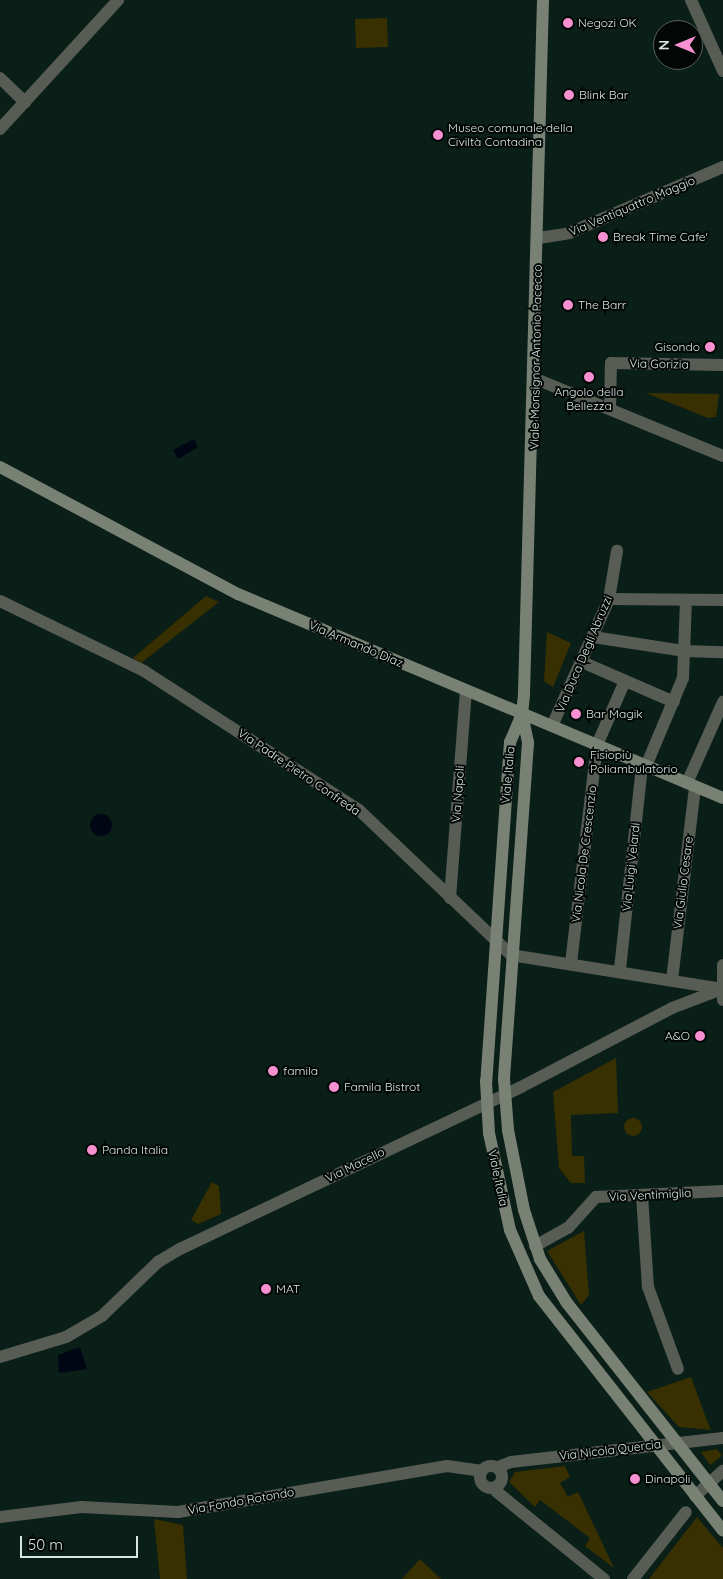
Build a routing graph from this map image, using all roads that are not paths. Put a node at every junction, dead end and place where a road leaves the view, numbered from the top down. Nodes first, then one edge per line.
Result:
1 (118, 0) edge
2 (543, 0) edge
3 (691, 0) edge
4 (723, 71) edge
5 (0, 78) edge
6 (25, 102) junction
7 (0, 129) edge
8 (723, 167) edge
9 (539, 238) junction
10 (723, 365) edge
11 (536, 380) junction
12 (610, 409) junction
13 (723, 456) edge
14 (0, 467) edge
15 (617, 551) dead end
16 (609, 599) junction
17 (686, 600) junction
18 (723, 600) edge
19 (0, 602) edge
20 (593, 637) junction
21 (685, 652) junction
22 (723, 652) edge
23 (582, 662) junction
24 (625, 681) junction
25 (466, 690) junction
26 (674, 702) junction
27 (723, 702) edge
28 (522, 714) junction
29 (552, 726) junction
30 (596, 745) junction
31 (644, 766) junction
32 (691, 785) junction
33 (723, 798) edge
34 (450, 898) junction
35 (495, 943) junction
36 (511, 955) junction
37 (572, 962) junction
38 (723, 965) edge
39 (620, 969) junction
40 (672, 980) junction
41 (723, 993) edge
42 (505, 1094) junction
43 (487, 1102) junction
44 (723, 1191) edge
45 (642, 1195) junction
46 (535, 1246) junction
47 (0, 1357) edge
48 (678, 1369) dead end
49 (723, 1438) edge
50 (675, 1443) junction
51 (653, 1445) junction
52 (498, 1468) junction
53 (481, 1471) junction
54 (723, 1471) edge
55 (708, 1483) junction
56 (496, 1487) junction
57 (695, 1496) junction
58 (723, 1501) edge
59 (686, 1512) dead end
60 (0, 1517) edge
61 (723, 1531) edge
62 (604, 1579) edge
63 (633, 1579) edge

1 - 6 street
2 - 9 main road, Viale Monsignor Antonio Pacecco
3 - 4 street
5 - 6 street
6 - 7 street
8 - 9 street, Via Ventiquattro Maggio
9 - 11 main road, Viale Monsignor Antonio Pacecco
10 - 12 street, Via Gorizia
11 - 12 street
11 - 28 main road, Viale Monsignor Antonio Pacecco
12 - 13 street
14 - 25 main road, Via Armando Diaz
15 - 16 street, Via Duca Degli Abruzzi
16 - 17 street
16 - 20 street, Via Duca Degli Abruzzi
17 - 18 street
17 - 21 street, Via Luigi Velardi
19 - 34 street, Via Padre Pietro Confreda
20 - 21 street
20 - 23 street, Via Duca Degli Abruzzi
21 - 22 street
21 - 26 street, Via Luigi Velardi
23 - 24 street
23 - 29 street, Via Duca Degli Abruzzi
24 - 26 street
24 - 30 street, Via Nicola De Crescenzio
25 - 28 main road, Via Armando Diaz
25 - 34 street, Via Napoli
26 - 31 street, Via Luigi Velardi
27 - 32 street, Via Giulio Cesare
28 - 29 main road, Via Armando Diaz
28 - 35 main road, Viale Italia
28 - 36 main road, Viale Italia
29 - 30 main road, Via Armando Diaz
30 - 31 main road, Via Armando Diaz
30 - 37 street, Via Nicola De Crescenzio
31 - 32 main road, Via Armando Diaz
31 - 39 street, Via Luigi Velardi
32 - 33 main road, Via Armando Diaz
32 - 40 street, Via Giulio Cesare
34 - 35 street, Via Padre Pietro Confreda
35 - 36 street, Via Padre Pietro Confreda
35 - 43 main road, Viale Italia
36 - 37 street
36 - 42 main road, Viale Italia
37 - 39 street
38 - 41 street
39 - 40 street
40 - 41 street
41 - 42 street, Via Macello
42 - 43 street, Via Macello
42 - 46 main road, Viale Italia
43 - 47 street, Via Macello
43 - 51 main road, Viale Italia
44 - 45 street, Via Ventimiglia
45 - 46 street, Via Ventimiglia
45 - 48 street
46 - 50 main road, Viale Italia
49 - 50 street, Via Nicola Quercia
50 - 51 street, Via Nicola Quercia
50 - 55 main road, Viale Italia
51 - 52 street, Via Nicola Quercia
51 - 57 main road, Viale Italia
52 - 53 street
52 - 56 street
53 - 56 street
53 - 60 street, Via Fondo Rotondo
54 - 55 street
55 - 57 street
55 - 58 main road, Viale Italia
56 - 62 street
57 - 61 main road, Viale Italia
59 - 63 street

